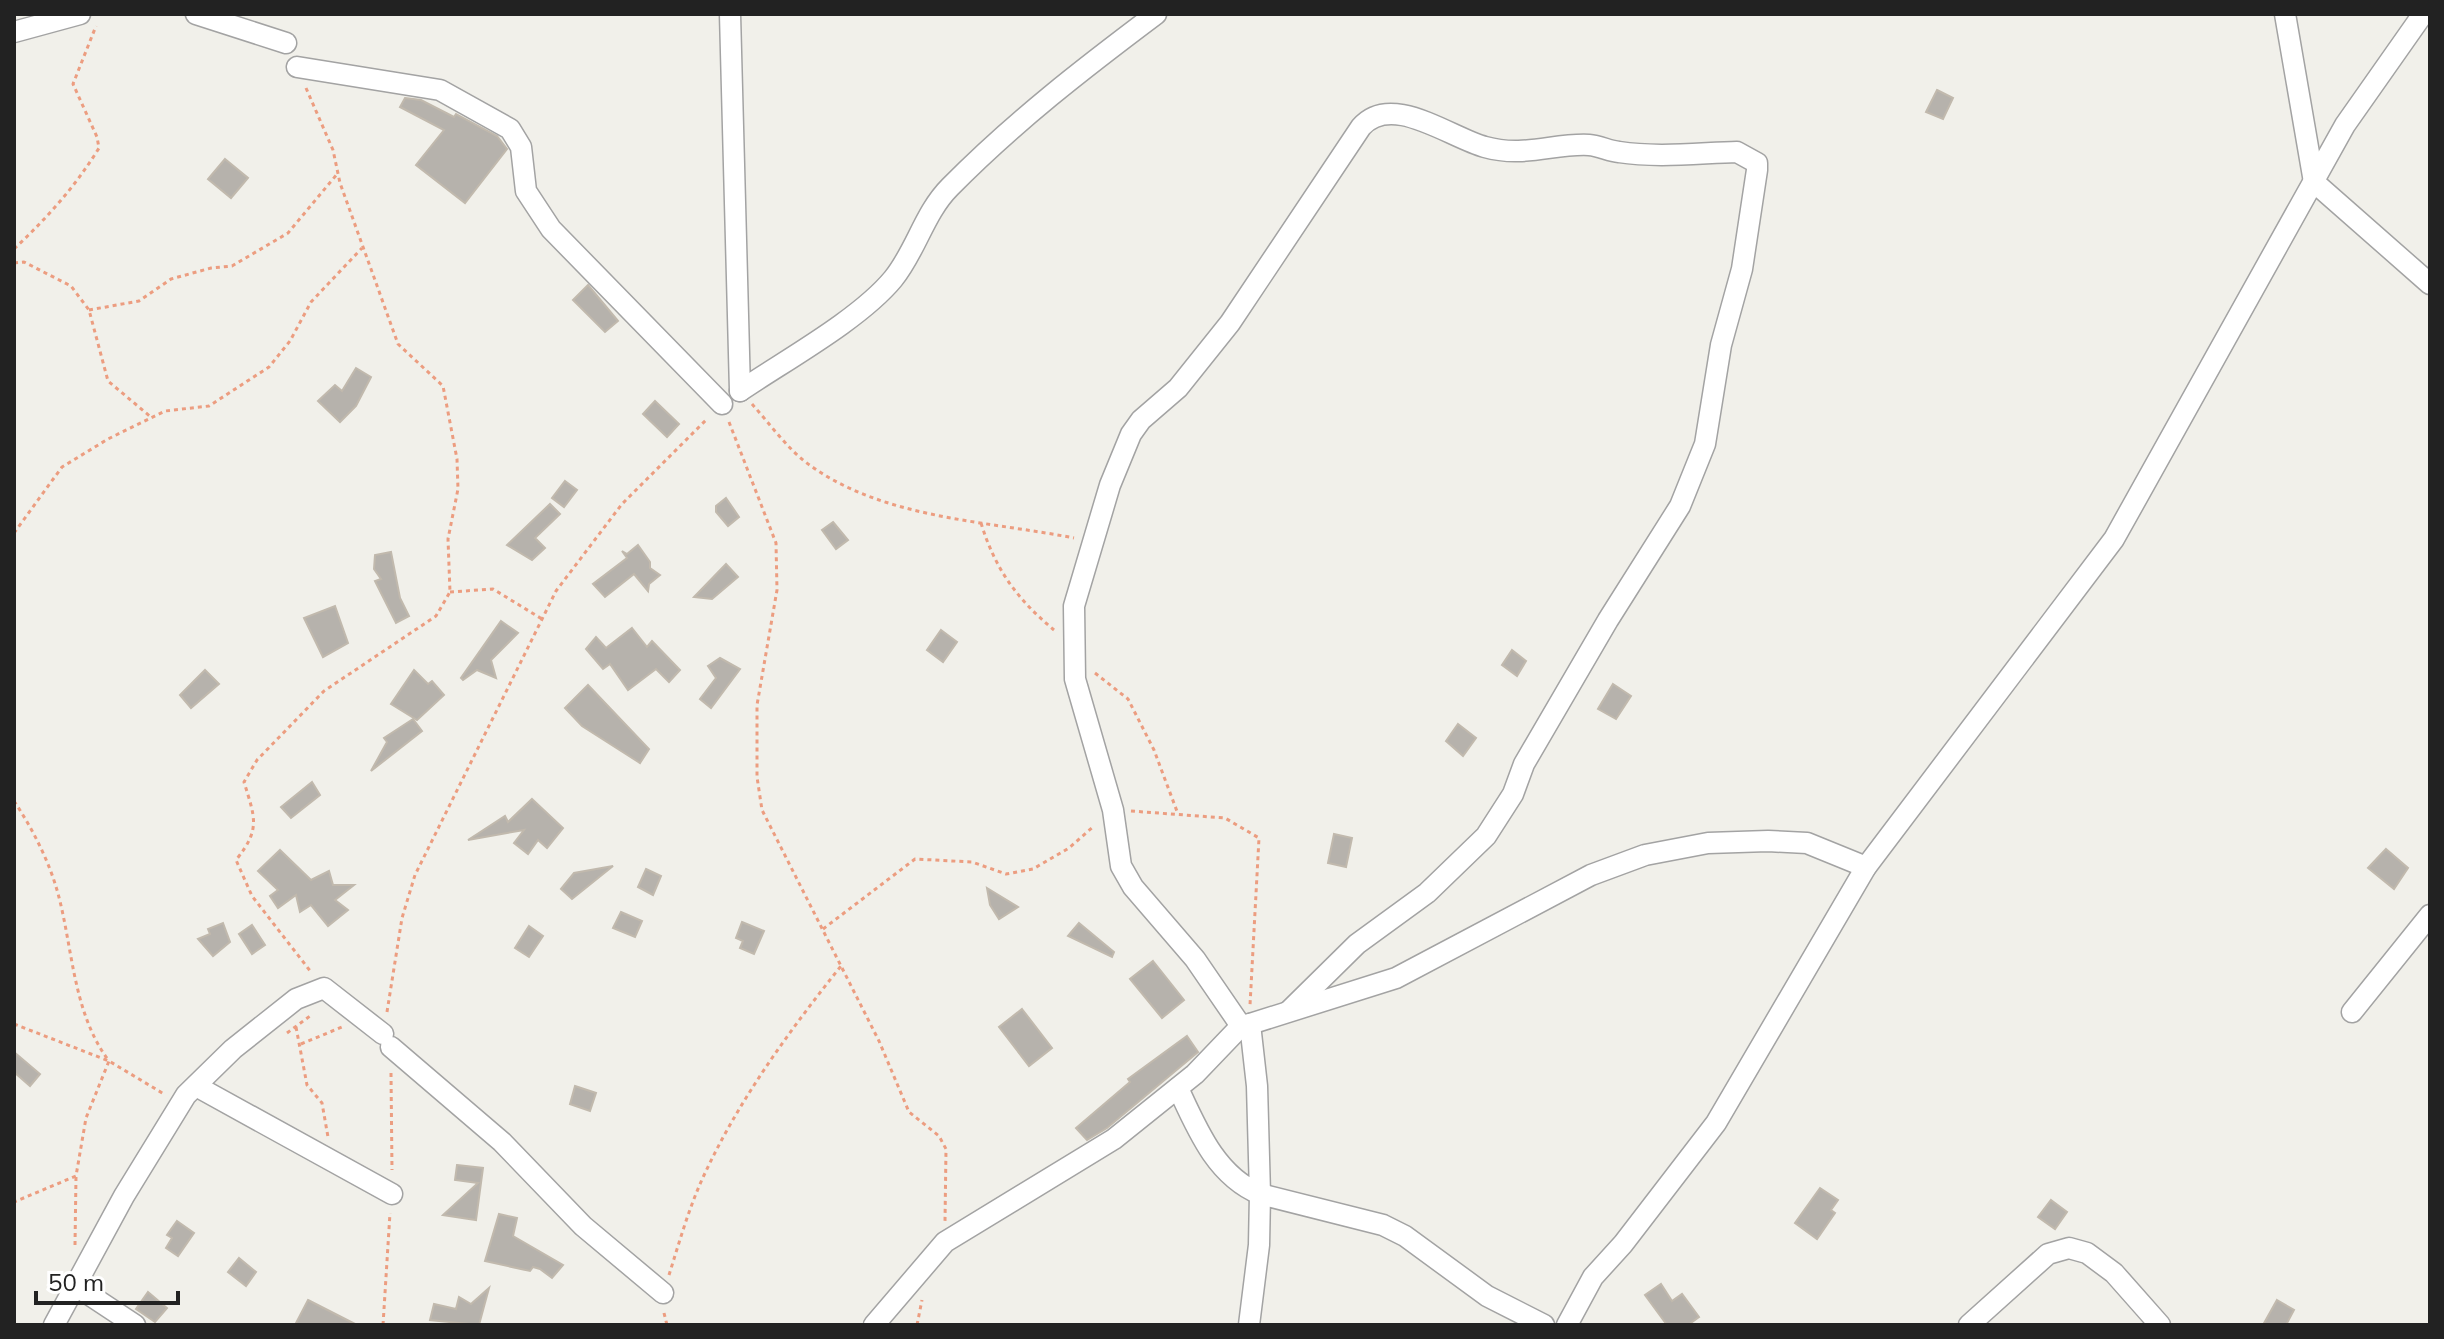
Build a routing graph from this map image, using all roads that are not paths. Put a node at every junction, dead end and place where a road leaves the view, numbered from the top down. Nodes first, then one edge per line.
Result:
1 (196, 14) edge
2 (730, 14) edge
3 (1156, 14) edge
4 (2285, 14) edge
5 (2423, 14) edge
6 (89, 17) edge
7 (14, 32) edge
8 (286, 43) dead end
9 (297, 67) road end
10 (2314, 182) junction
11 (2430, 284) edge
12 (722, 404) road end
13 (1866, 867) junction
14 (2430, 915) edge
15 (1289, 1011) junction
16 (2352, 1012) dead end
17 (1246, 1025) junction
18 (196, 1086) junction
19 (1178, 1088) junction
20 (392, 1194) road end
21 (1260, 1194) junction
22 (76, 1286) junction
23 (663, 1293) road end
24 (54, 1325) edge
25 (135, 1325) edge
26 (874, 1325) edge
27 (1249, 1325) edge
28 (1544, 1325) edge
29 (1567, 1325) edge
30 (1969, 1325) edge
31 (2160, 1325) edge

1 - 8 street
2 - 3 street
4 - 10 street
5 - 10 street
6 - 7 street
9 - 12 street
10 - 11 street
10 - 13 street
13 - 15 street
13 - 29 street
14 - 16 street
15 - 17 street
15 - 17 street
17 - 19 street
17 - 21 street
18 - 20 street
18 - 22 street
18 - 23 street
19 - 21 street
19 - 26 street
21 - 27 street
21 - 28 street
22 - 24 street
22 - 25 street
30 - 31 street

